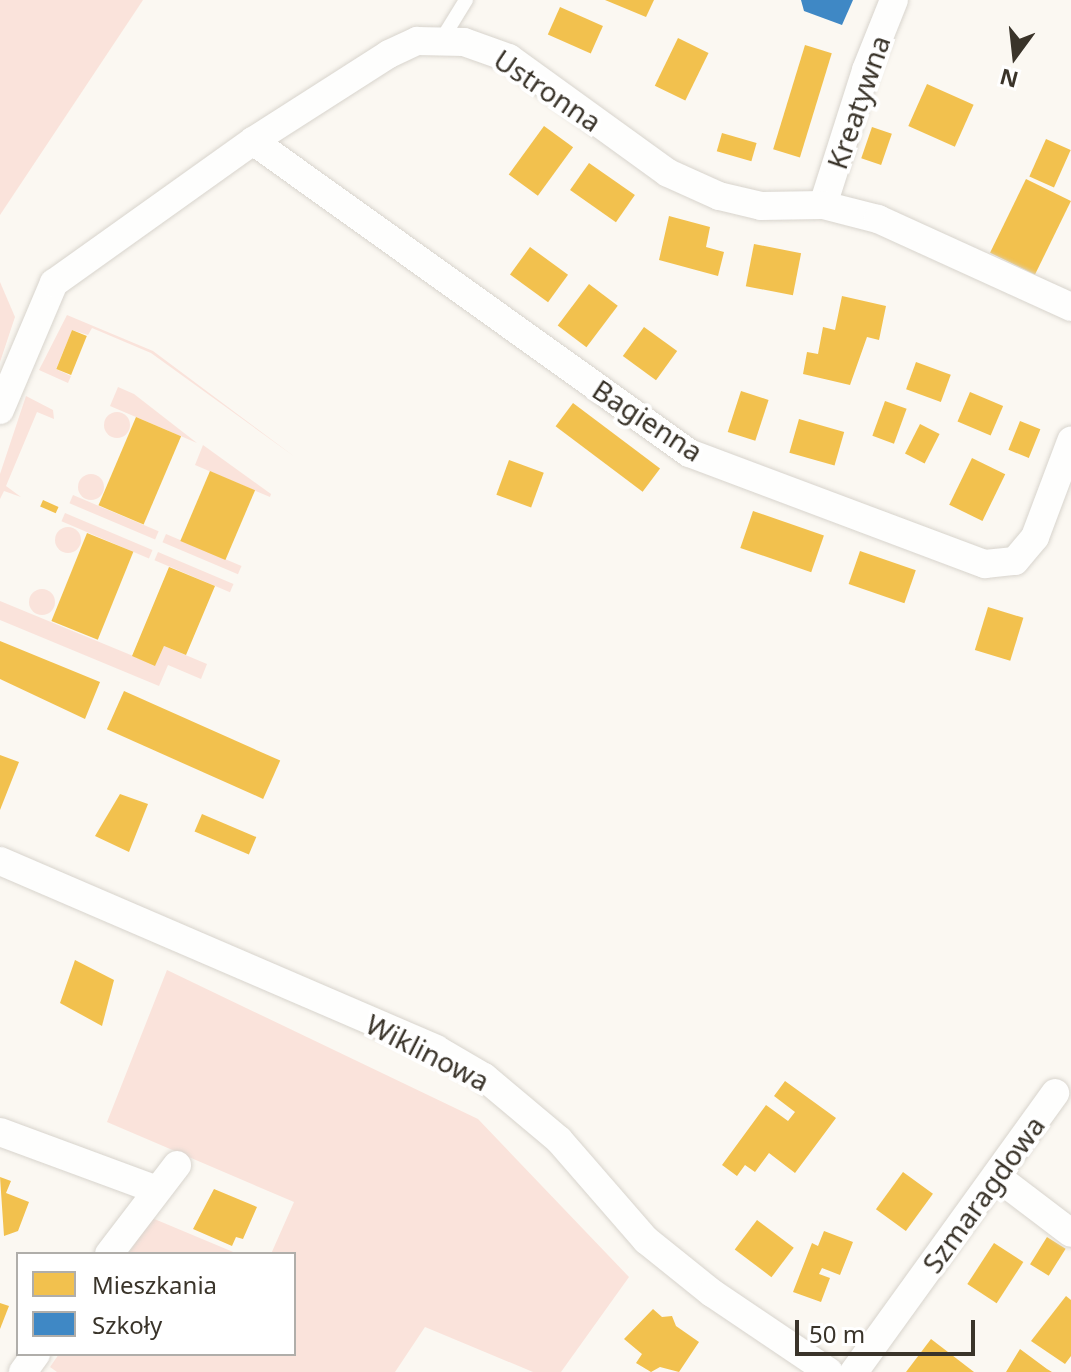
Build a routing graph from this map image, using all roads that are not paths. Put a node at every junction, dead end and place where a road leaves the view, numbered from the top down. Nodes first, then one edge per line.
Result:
1 (466, 0) edge
2 (894, 0) edge
3 (442, 39) junction
4 (253, 141) junction
5 (823, 205) junction
6 (1071, 307) edge
7 (0, 410) edge
8 (1071, 441) edge
9 (0, 861) edge
10 (1055, 1093) dead end
11 (0, 1132) edge
12 (177, 1165) dead end
13 (996, 1176) junction
14 (157, 1190) junction
15 (1071, 1233) edge
16 (110, 1252) edge
17 (829, 1372) edge
18 (854, 1372) edge

1 - 3 lane
2 - 5 street, Kreatywna
3 - 4 street, Ustronna
3 - 5 street, Ustronna
4 - 7 street, Ustronna
4 - 8 street, Bagienna
5 - 6 street, Ustronna
9 - 17 street, Wiklinowa
10 - 13 street, Szmaragdowa
11 - 14 street
12 - 14 street
13 - 15 street
13 - 18 street, Szmaragdowa
14 - 16 street

